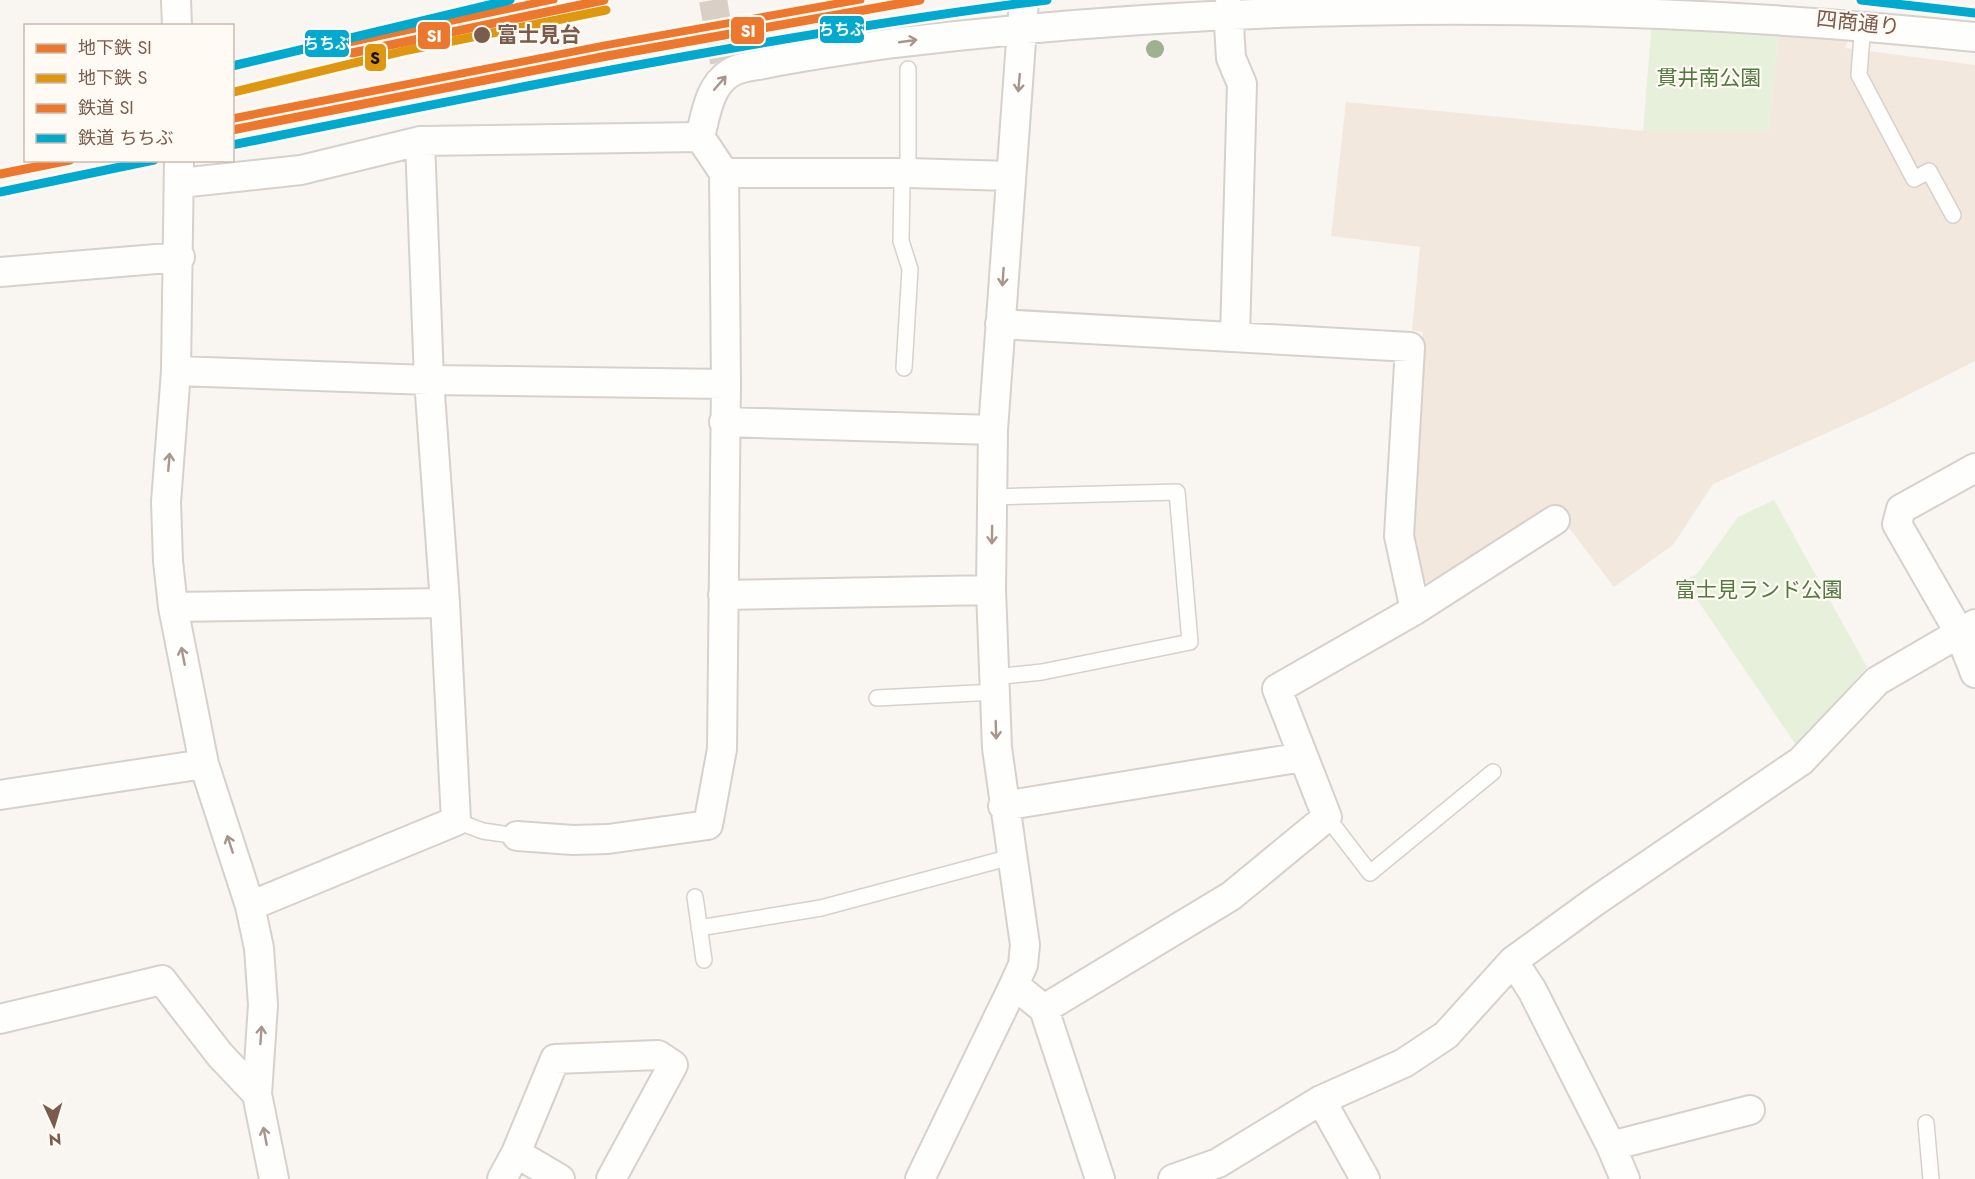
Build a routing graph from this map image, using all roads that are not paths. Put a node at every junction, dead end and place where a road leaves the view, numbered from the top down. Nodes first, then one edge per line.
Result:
1 (176, 0) edge
2 (1391, 0) edge
3 (1705, 4) edge
4 (1228, 8) junction
5 (1024, 12) edge
6 (1863, 22) junction
7 (177, 24) edge
8 (1975, 37) edge
9 (908, 69) dead end
10 (700, 137) junction
11 (420, 141) junction
12 (180, 172) edge
13 (724, 173) junction
14 (908, 173) junction
15 (1011, 176) junction
16 (1953, 214) dead end
17 (180, 257) junction
18 (0, 272) edge
19 (1000, 324) junction
20 (1234, 337) junction
21 (904, 368) dead end
22 (176, 371) junction
23 (429, 380) junction
24 (726, 384) junction
25 (724, 422) junction
26 (993, 429) junction
27 (1975, 468) edge
28 (992, 497) junction
29 (1556, 520) dead end
30 (991, 590) junction
31 (723, 595) junction
32 (445, 603) junction
33 (173, 608) junction
34 (1415, 610) junction
35 (1967, 628) edge
36 (1975, 673) edge
37 (994, 685) junction
38 (877, 698) dead end
39 (1303, 757) junction
40 (204, 764) junction
41 (1493, 772) dead end
42 (0, 795) edge
43 (1003, 806) junction
44 (1327, 817) junction
45 (456, 821) junction
46 (517, 836) joint
47 (1011, 857) junction
48 (695, 897) dead end
49 (250, 906) junction
50 (699, 928) junction
51 (704, 960) dead end
52 (1513, 961) junction
53 (1014, 985) junction
54 (1044, 1009) junction
55 (0, 1019) edge
56 (257, 1094) junction
57 (1321, 1100) junction
58 (1750, 1110) dead end
59 (1926, 1123) dead end
60 (1611, 1146) junction
61 (516, 1154) junction
62 (274, 1179) edge
63 (502, 1179) edge
64 (560, 1179) edge
65 (611, 1179) edge
66 (920, 1179) edge
67 (1100, 1179) edge
68 (1173, 1179) edge
69 (1365, 1179) edge
70 (1625, 1179) edge
71 (1931, 1179) edge

1 - 7 street
2 - 3 street, 四商通り
2 - 4 street, 四商通り
3 - 6 street, 四商通り
4 - 5 street, 四商通り
4 - 20 street
10 -> 5 street, 四商通り
5 -> 15 street
6 - 8 street, 四商通り
6 - 16 lane
9 - 14 lane
10 - 11 street
10 - 13 street
11 - 12 street
11 - 23 street
12 - 17 street
13 - 14 street
13 - 24 street
14 - 15 street
14 - 21 lane
15 -> 19 street
17 - 18 street
17 - 22 street
19 - 20 street
19 - 26 street
20 - 34 street
22 - 23 street
33 -> 22 street
23 - 24 street
23 - 32 street
24 - 25 street
25 - 26 street
25 - 31 street
26 - 28 street
27 - 35 street
28 -> 30 street
28 - 37 lane
29 - 34 street
30 - 31 street
30 - 37 street
31 - 46 street
32 - 33 street
32 - 45 street
40 -> 33 street
34 - 39 street
35 - 36 street
35 - 52 street
37 - 38 lane
37 -> 43 street
39 - 43 street
39 - 44 street
40 - 42 street
49 -> 40 street
41 - 44 lane
43 - 47 street
44 - 54 street
45 - 46 lane
45 - 49 street
47 - 50 lane
47 - 53 street
48 - 50 lane
56 -> 49 street
50 - 51 lane
52 - 57 street
52 - 60 street
53 - 54 street
53 - 66 street
54 - 67 street
55 - 56 street
62 -> 56 street
57 - 68 street
57 - 69 street
58 - 60 street
59 - 71 lane
60 - 70 street
61 - 63 street
61 - 64 street
61 - 65 street

